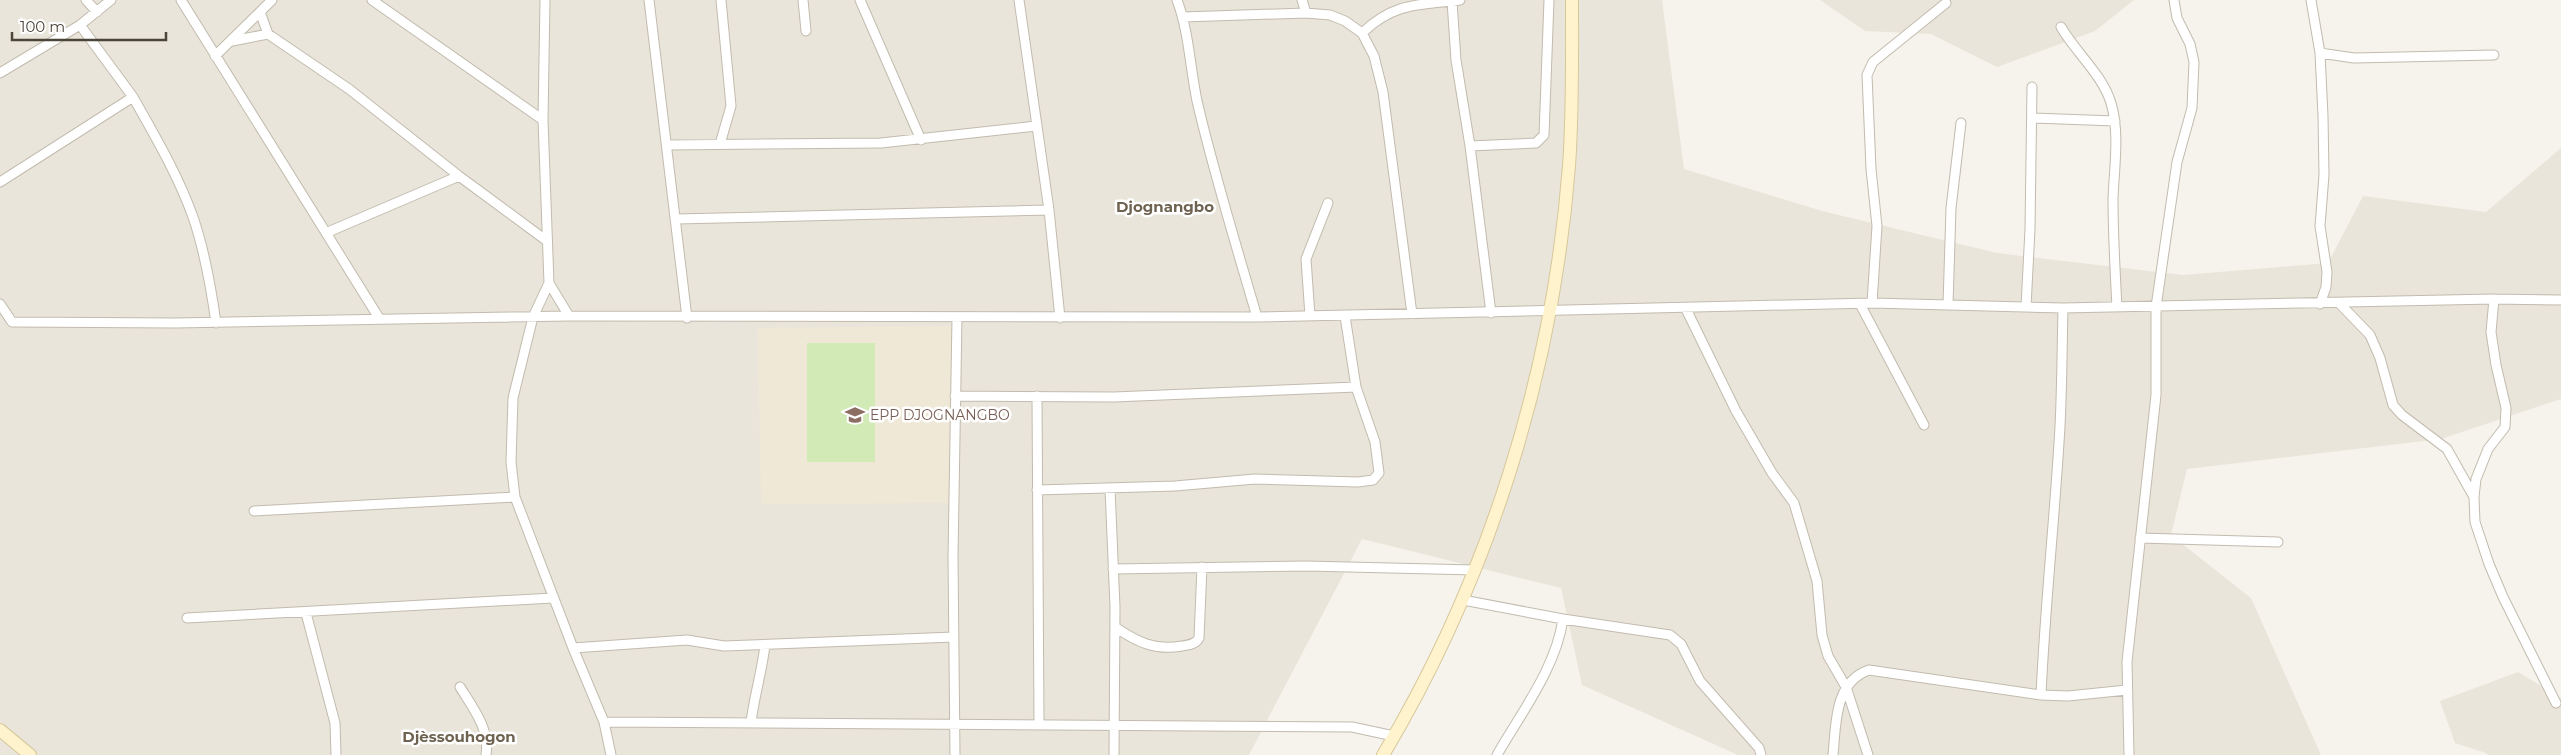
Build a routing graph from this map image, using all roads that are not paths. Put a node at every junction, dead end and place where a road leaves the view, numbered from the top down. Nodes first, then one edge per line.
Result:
1 (86, 0) edge
2 (111, 0) edge
3 (181, 0) edge
4 (272, 0) edge
5 (372, 0) edge
6 (650, 0) edge
7 (721, 0) edge
8 (803, 0) edge
9 (860, 0) edge
10 (1019, 0) edge
11 (1177, 0) edge
12 (1302, 0) edge
13 (1456, 0) edge
14 (1549, 0) edge
15 (1572, 0) edge
16 (2174, 0) edge
17 (2310, 0) edge
18 (544, 1) edge
19 (1946, 3) dead end
20 (97, 12) junction
21 (260, 12) junction
22 (1306, 13) junction
23 (1183, 16) junction
24 (80, 26) junction
25 (2061, 26) dead end
26 (806, 31) dead end
27 (1362, 33) junction
28 (268, 34) junction
29 (232, 41) junction
30 (2320, 53) junction
31 (2494, 55) dead end
32 (216, 56) junction
33 (0, 73) edge
34 (2032, 86) dead end
35 (133, 97) junction
36 (2033, 118) junction
37 (543, 120) junction
38 (2115, 121) junction
39 (1961, 123) dead end
40 (1036, 126) junction
41 (921, 140) junction
42 (720, 144) junction
43 (668, 145) junction
44 (1470, 146) junction
45 (459, 176) junction
46 (0, 182) edge
47 (1328, 203) dead end
48 (1049, 210) junction
49 (676, 219) junction
50 (328, 232) junction
51 (547, 241) junction
52 (549, 283) junction
53 (2494, 299) junction
54 (2561, 300) edge
55 (1872, 303) junction
56 (2339, 303) junction
57 (0, 304) edge
58 (1860, 304) junction
59 (2320, 304) junction
60 (1948, 305) junction
61 (2026, 307) junction
62 (2117, 307) junction
63 (1686, 308) junction
64 (2063, 308) junction
65 (2156, 308) junction
66 (1491, 312) junction
67 (1549, 312) junction
68 (1412, 314) junction
69 (569, 316) junction
70 (1310, 316) junction
71 (1345, 316) junction
72 (533, 317) junction
73 (1257, 317) junction
74 (379, 318) junction
75 (687, 318) junction
76 (957, 318) junction
77 (1060, 318) junction
78 (0, 322) edge
79 (12, 322) junction
80 (216, 323) junction
81 (1356, 387) junction
82 (955, 396) junction
83 (1037, 396) junction
84 (1924, 424) dead end
85 (1110, 488) junction
86 (1037, 490) junction
87 (515, 496) junction
88 (2474, 497) junction
89 (254, 511) dead end
90 (2140, 538) junction
91 (2278, 542) dead end
92 (1202, 567) junction
93 (1113, 568) junction
94 (1475, 570) junction
95 (553, 598) junction
96 (1462, 600) junction
97 (306, 613) junction
98 (187, 618) dead end
99 (1563, 619) junction
100 (1115, 627) junction
101 (954, 636) junction
102 (765, 645) junction
103 (572, 648) junction
104 (460, 687) dead end
105 (1846, 687) junction
106 (2127, 690) junction
107 (2041, 695) junction
108 (2556, 703) dead end
109 (604, 722) junction
110 (751, 723) junction
111 (956, 724) junction
112 (1039, 724) junction
113 (1114, 725) junction
114 (0, 730) edge
115 (1394, 736) junction
116 (30, 755) edge
117 (336, 755) edge
118 (486, 755) edge
119 (611, 755) edge
120 (956, 755) edge
121 (1114, 755) edge
122 (1383, 755) edge
123 (1497, 755) edge
124 (1761, 755) edge
125 (1833, 755) edge
126 (1868, 755) edge
127 (2129, 755) edge

1 - 20 street
2 - 20 street
3 - 32 street
4 - 21 street
5 - 37 street
6 - 43 street
7 - 42 street
8 - 26 street
9 - 41 street
10 - 40 street
11 - 23 street
12 - 22 street
13 - 27 street
13 - 44 street
14 - 44 street
15 - 67 main road
16 - 65 street
17 - 30 street
18 - 37 street
19 - 55 street
20 - 24 street
21 - 28 street
21 - 29 street
22 - 23 street
22 - 27 street
23 - 73 street
24 - 33 street
24 - 35 street
25 - 38 street
27 - 68 street
28 - 29 street
28 - 45 street
29 - 32 street
30 - 31 street
30 - 59 street
32 - 50 street
34 - 36 street
35 - 46 street
35 - 80 street
36 - 38 street
36 - 61 street
37 - 51 street
38 - 62 street
39 - 60 street
40 - 41 street
40 - 48 street
41 - 42 street
42 - 43 street
43 - 49 street
44 - 66 street
45 - 50 street
45 - 51 street
47 - 70 street
48 - 49 street
48 - 77 street
49 - 75 street
50 - 74 street
51 - 52 street
52 - 69 street
52 - 72 street
53 - 54 street
53 - 56 street
53 - 88 street
55 - 58 street
55 - 60 street
56 - 59 street
56 - 88 street
57 - 79 street
58 - 63 street
58 - 84 street
59 - 65 street
60 - 61 street
61 - 64 street
62 - 64 street
62 - 65 street
63 - 67 street
63 - 105 street
64 - 107 street
65 - 90 street
66 - 67 street
66 - 68 street
67 - 94 main road
68 - 71 street
69 - 72 street
69 - 75 street
70 - 71 street
70 - 73 street
71 - 81 street
72 - 74 street
72 - 87 street
73 - 77 street
74 - 80 street
75 - 76 street
76 - 77 street
76 - 82 street
78 - 79 street
79 - 80 street
81 - 83 street
81 - 85 street
82 - 83 street
82 - 101 street
83 - 86 street
85 - 86 street
85 - 93 street
86 - 112 street
87 - 89 street
87 - 95 street
88 - 108 street
90 - 91 street
90 - 106 street
92 - 93 street
92 - 94 street
92 - 100 street
93 - 100 street
94 - 96 main road
95 - 97 street
95 - 103 street
96 - 99 street
96 - 115 main road
97 - 98 street
97 - 117 street
99 - 123 street
99 - 124 street
100 - 113 street
101 - 102 street
101 - 111 street
102 - 103 street
102 - 110 street
103 - 109 street
104 - 118 street
105 - 107 street
105 - 125 street
105 - 126 street
106 - 107 street
106 - 127 street
109 - 110 street
109 - 119 street
110 - 111 street
111 - 112 street
111 - 120 street
112 - 113 street
113 - 115 street
113 - 121 street
114 - 116 main road
115 - 122 main road

